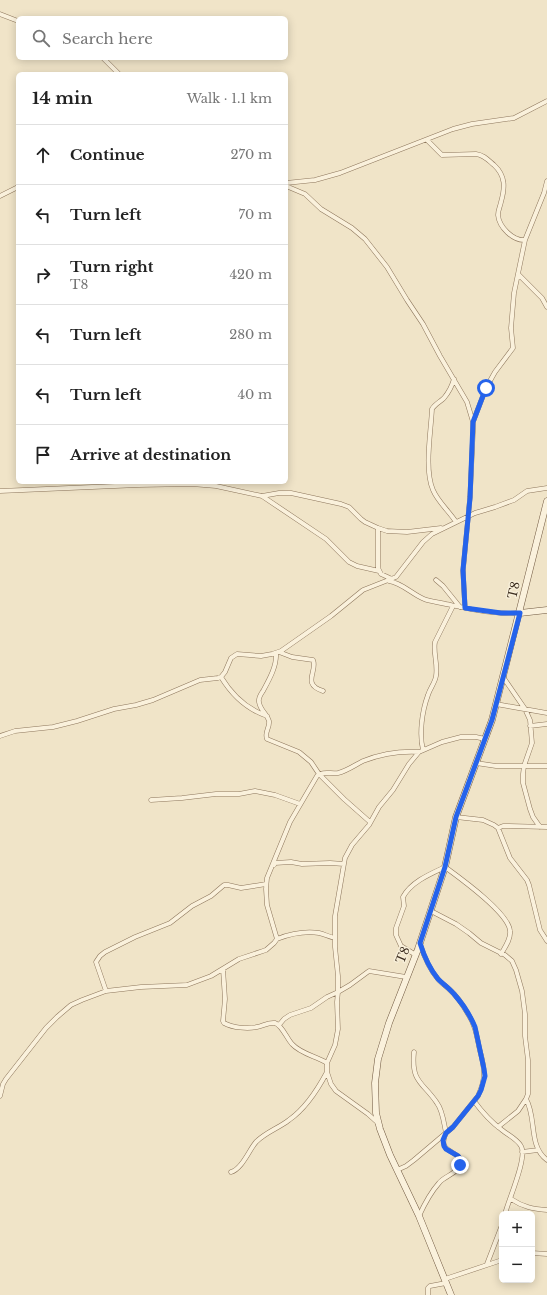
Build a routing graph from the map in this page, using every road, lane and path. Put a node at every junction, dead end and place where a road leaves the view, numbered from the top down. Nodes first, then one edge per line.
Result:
1 (0, 14) edge
2 (16, 20) edge
3 (105, 60) edge
4 (117, 72) edge
5 (547, 101) edge
6 (427, 140) junction
7 (547, 181) edge
8 (288, 185) edge
9 (288, 186) edge
10 (16, 188) edge
11 (0, 196) edge
12 (525, 240) junction
13 (518, 274) junction
14 (547, 307) edge
15 (454, 379) junction
16 (473, 422) junction
17 (547, 488) edge
18 (0, 491) edge
19 (262, 496) junction
20 (547, 501) edge
21 (467, 517) junction
22 (456, 522) junction
23 (378, 528) junction
24 (444, 528) junction
25 (380, 573) junction
26 (391, 580) junction
27 (436, 580) dead end
28 (376, 585) junction
29 (453, 606) junction
30 (463, 608) junction
31 (547, 610) edge
32 (520, 613) junction
33 (278, 653) junction
34 (221, 677) junction
35 (503, 677) junction
36 (323, 691) dead end
37 (496, 704) junction
38 (525, 709) junction
39 (547, 713) edge
40 (267, 716) junction
41 (547, 724) edge
42 (530, 726) junction
43 (0, 736) edge
44 (485, 739) junction
45 (421, 751) junction
46 (476, 763) junction
47 (524, 766) junction
48 (547, 766) edge
49 (319, 774) junction
50 (151, 800) dead end
51 (300, 804) junction
52 (456, 817) junction
53 (370, 822) junction
54 (540, 827) junction
55 (547, 827) edge
56 (498, 828) junction
57 (344, 864) junction
58 (272, 866) junction
59 (445, 867) junction
60 (266, 884) junction
61 (431, 911) junction
62 (335, 938) junction
63 (277, 939) junction
64 (547, 941) edge
65 (420, 943) junction
66 (501, 954) junction
67 (416, 955) junction
68 (223, 969) junction
69 (406, 977) junction
70 (106, 991) junction
71 (338, 992) junction
72 (279, 1024) junction
73 (414, 1052) dead end
74 (327, 1064) junction
75 (327, 1072) junction
76 (0, 1096) edge
77 (526, 1099) junction
78 (474, 1101) junction
79 (378, 1123) junction
80 (498, 1127) junction
81 (446, 1133) junction
82 (538, 1150) junction
83 (522, 1152) junction
84 (547, 1160) edge
85 (397, 1170) junction
86 (231, 1172) dead end
87 (510, 1199) junction
88 (547, 1210) edge
89 (506, 1211) edge
90 (419, 1216) junction
91 (499, 1233) edge
92 (535, 1253) edge
93 (547, 1254) edge
94 (499, 1261) edge
95 (487, 1264) junction
96 (445, 1281) junction
97 (428, 1295) edge
98 (451, 1295) edge

1 - 2 street
3 - 4 street
5 - 6 street
6 - 8 street
6 - 12 street
7 - 12 street
9 - 15 street
10 - 11 street
12 - 13 street
13 - 14 street
13 - 16 street
15 - 16 street
15 - 22 street
16 - 21 street
17 - 21 street
18 - 19 street
19 - 23 street
19 - 25 street
20 - 32 street, T8
21 - 22 street
21 - 30 street
22 - 24 street
23 - 24 street
23 - 25 street
24 - 26 street
25 - 26 street
25 - 28 street
26 - 28 street
26 - 29 street
27 - 30 street
28 - 33 street
29 - 30 street
29 - 45 street
30 - 32 street
31 - 32 street
32 - 35 street, T8
33 - 34 street
33 - 36 street
33 - 40 street
34 - 40 street
34 - 43 street
35 - 37 street, T8
35 - 38 street
37 - 38 street
37 - 44 street, T8
38 - 39 street
38 - 42 street
40 - 49 street
41 - 42 street
42 - 47 street
44 - 45 street
44 - 46 street, T8
45 - 49 street
45 - 53 street
46 - 47 street
46 - 52 street, T8
47 - 48 street
47 - 54 street
49 - 51 street
49 - 53 street
50 - 51 street
51 - 58 street
52 - 56 street
52 - 59 street, T8
53 - 57 street
54 - 55 street
54 - 56 street
56 - 64 street
57 - 58 street
57 - 62 street
58 - 60 street
59 - 61 street, T8
59 - 66 street
59 - 67 street
60 - 63 street
60 - 70 street
61 - 65 street, T8
61 - 66 street
62 - 63 street
62 - 71 street
63 - 68 street
65 - 67 street, T8
65 - 78 street
66 - 77 street
67 - 69 street, T8
68 - 70 street
68 - 72 street
69 - 71 street
69 - 79 street, T8
70 - 76 street
71 - 72 street
71 - 74 street
72 - 74 street
73 - 81 street
74 - 75 street
75 - 79 street
75 - 86 street
77 - 80 street
77 - 82 street
78 - 80 street
78 - 81 street
79 - 85 street, T8
80 - 83 street
81 - 85 street
81 - 90 street
82 - 83 street
82 - 84 street
83 - 87 street
85 - 90 street, T8
87 - 88 street
87 - 89 street
90 - 96 street, T8
91 - 95 street
92 - 93 street
94 - 95 street
95 - 96 street
96 - 97 street
96 - 98 street, T8

